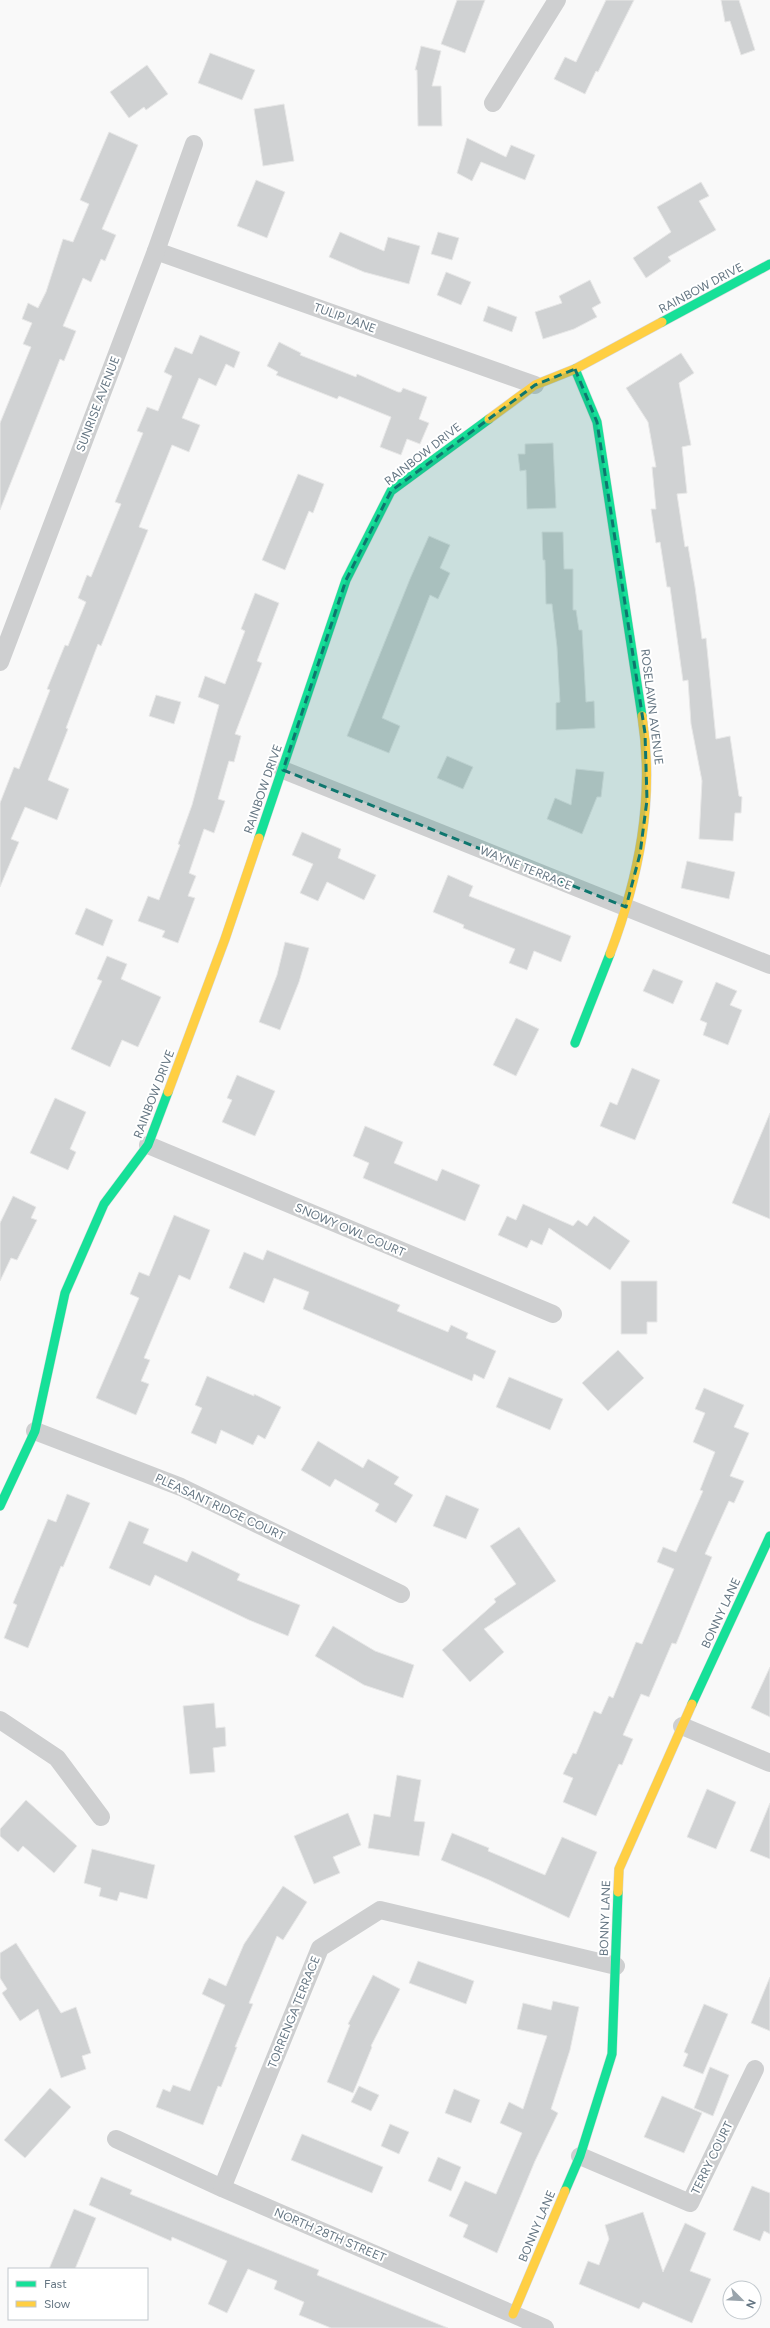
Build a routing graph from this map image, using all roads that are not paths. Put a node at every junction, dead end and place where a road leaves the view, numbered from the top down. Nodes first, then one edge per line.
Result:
1 (557, 0) edge
2 (493, 103) dead end
3 (194, 144) dead end
4 (156, 251) junction
5 (770, 264) edge
6 (575, 369) junction
7 (535, 386) junction
8 (0, 662) edge
9 (282, 770) junction
10 (626, 907) junction
11 (770, 965) edge
12 (575, 1043) dead end
13 (148, 1145) junction
14 (553, 1314) dead end
15 (35, 1431) junction
16 (0, 1506) edge
17 (770, 1536) edge
18 (401, 1594) dead end
19 (0, 1720) edge
20 (682, 1726) junction
21 (770, 1763) edge
22 (101, 1817) dead end
23 (616, 1966) junction
24 (755, 2069) dead end
25 (116, 2139) dead end
26 (580, 2156) junction
27 (222, 2188) junction
28 (513, 2314) junction
29 (545, 2328) edge

1 - 2 street
3 - 4 street, SUNRISE AVENUE
4 - 7 street, TULIP LANE
4 - 8 street, SUNRISE AVENUE
5 - 6 street, RAINBOW DRIVE
6 - 7 street, RAINBOW DRIVE
6 - 10 street, ROSELAWN AVENUE
7 - 9 street, RAINBOW DRIVE
9 - 10 street, WAYNE TERRACE
9 - 13 street, RAINBOW DRIVE
10 - 11 street, WAYNE TERRACE
10 - 12 street, ROSELAWN AVENUE
13 - 14 street, SNOWY OWL COURT
13 - 15 street, RAINBOW DRIVE
15 - 16 street, RAINBOW DRIVE
15 - 18 street, PLEASANT RIDGE COURT
17 - 20 street, BONNY LANE
19 - 22 street
20 - 21 street
20 - 23 street, BONNY LANE
23 - 26 street, BONNY LANE
23 - 27 street, TORRENGA TERRACE
24 - 26 street, TERRY COURT
25 - 27 street, NORTH 28TH STREET
26 - 28 street, BONNY LANE
27 - 28 street, NORTH 28TH STREET
28 - 29 street, NORTH 28TH STREET

